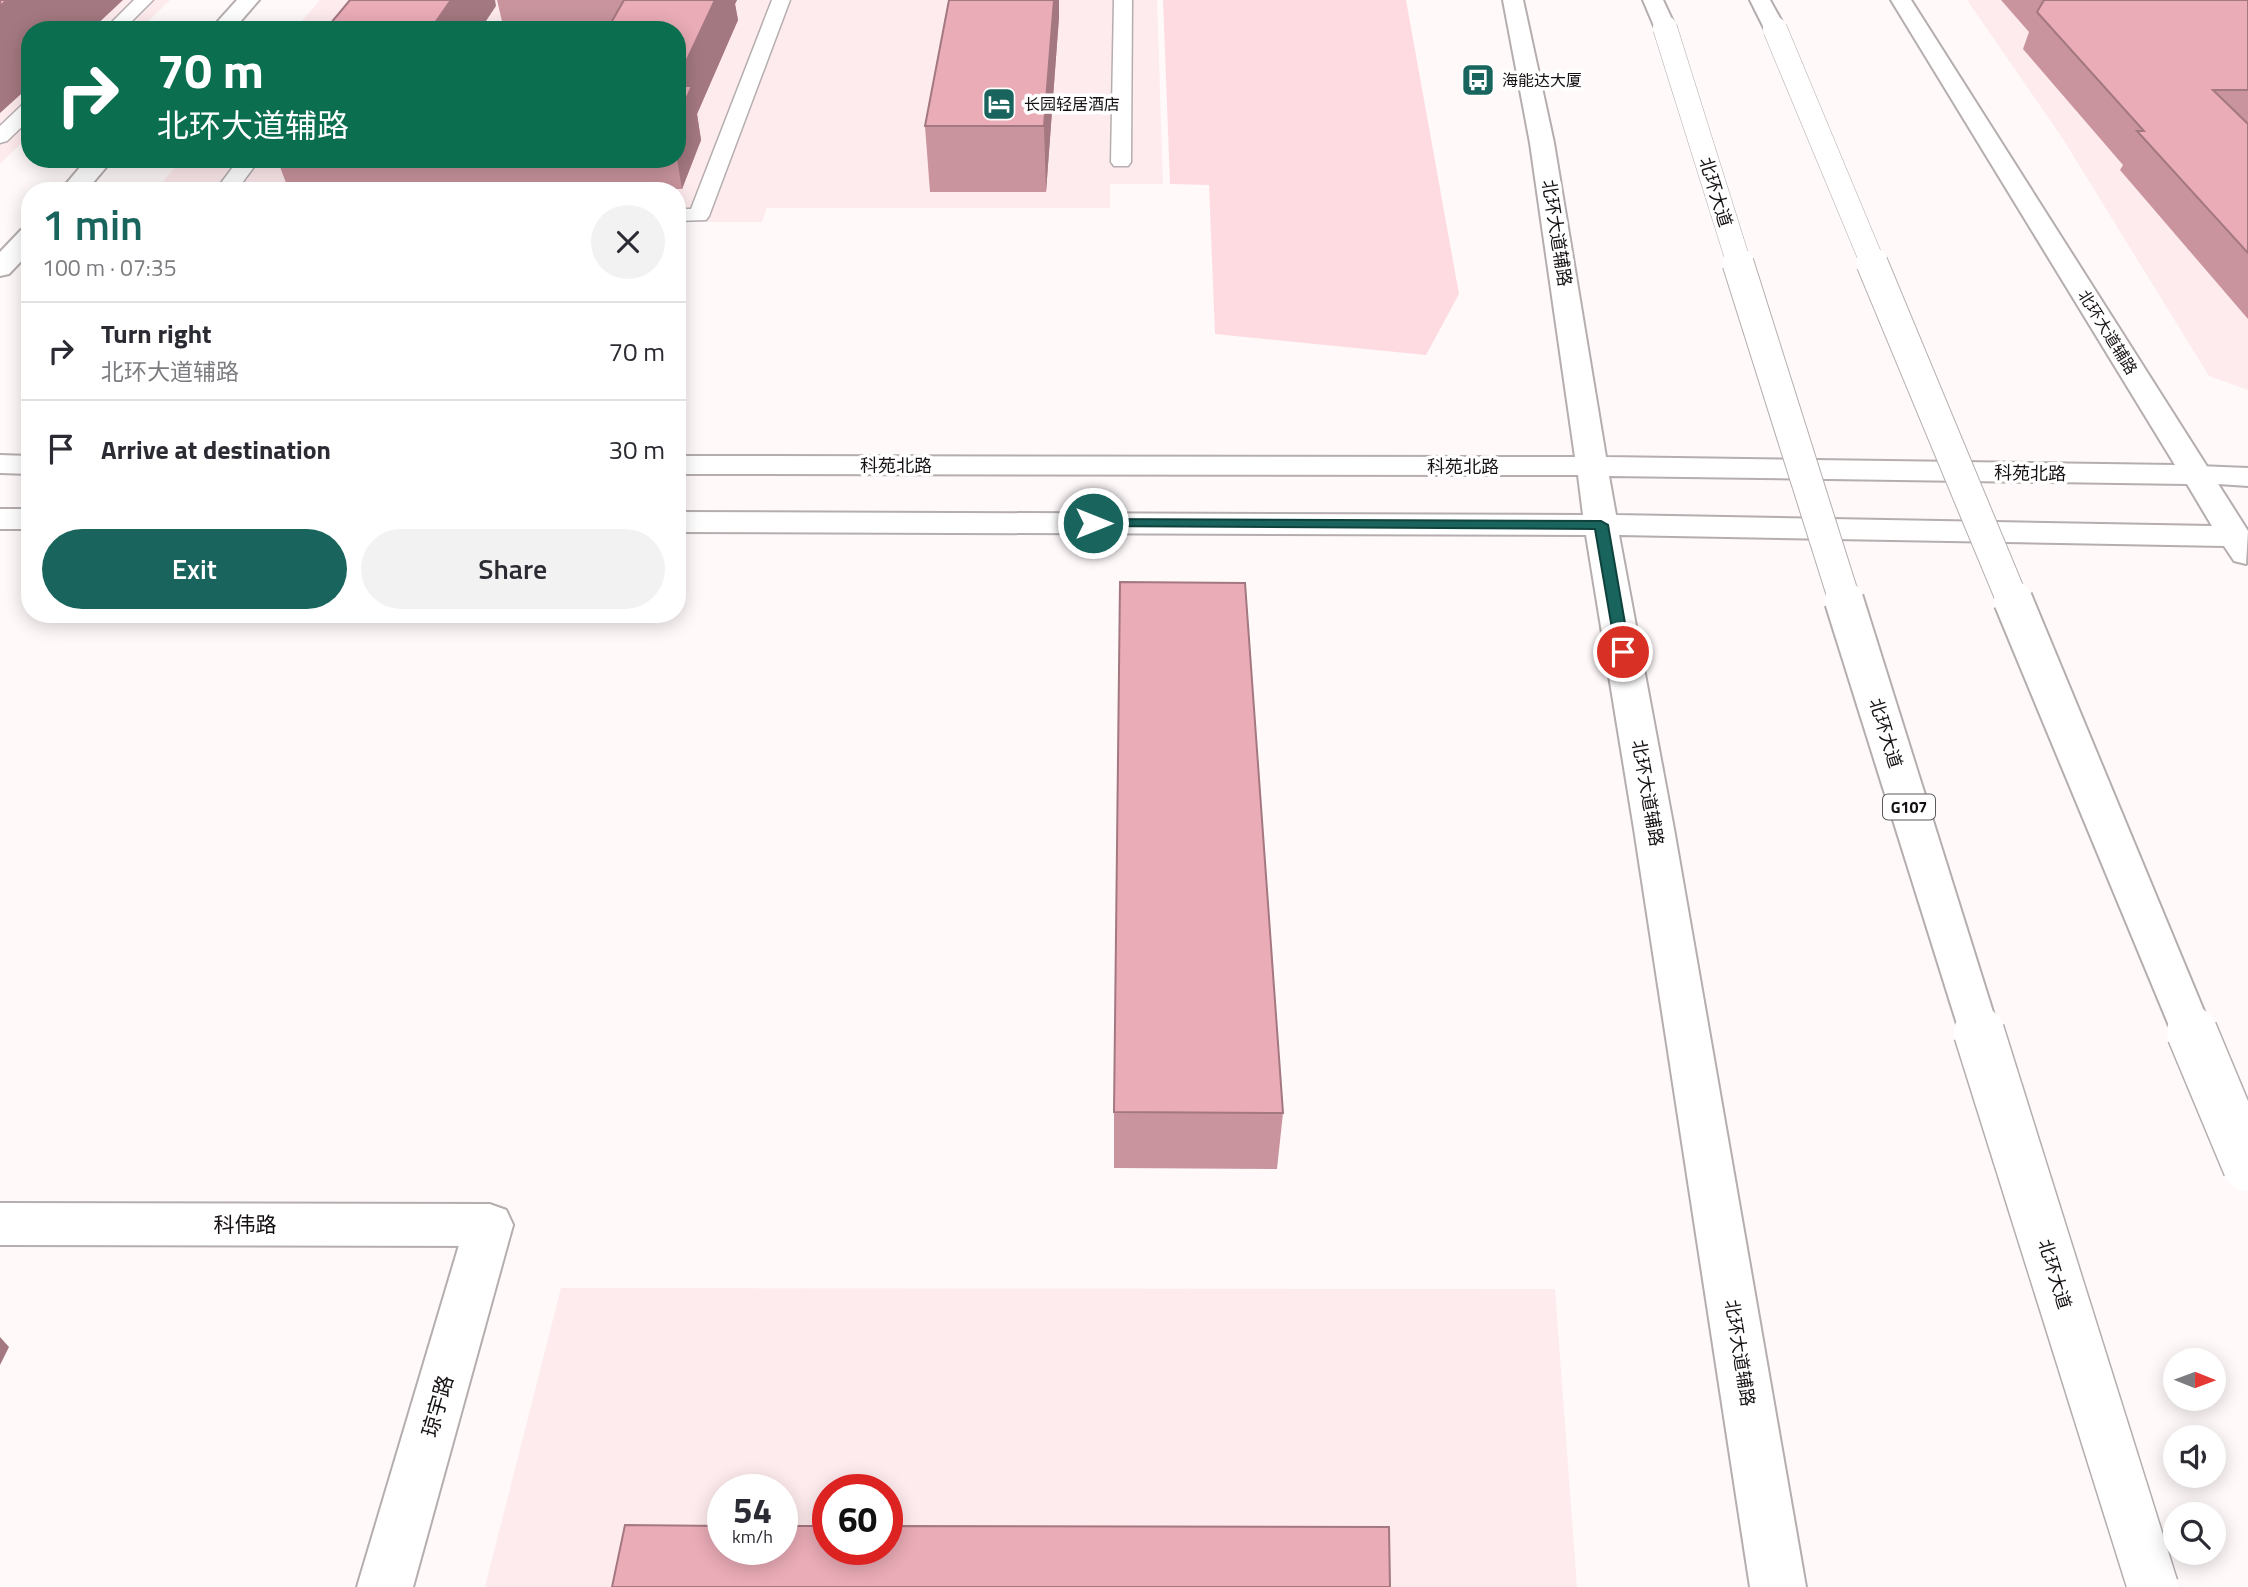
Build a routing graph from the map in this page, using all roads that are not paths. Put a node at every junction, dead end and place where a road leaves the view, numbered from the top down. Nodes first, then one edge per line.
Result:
1 (144, 0) edge
2 (248, 0) edge
3 (781, 0) edge
4 (1123, 0) edge
5 (1513, 0) edge
6 (1901, 0) edge
7 (1659, 14) edge
8 (1768, 15) edge
9 (122, 21) edge
10 (229, 21) edge
11 (21, 116) edge
12 (0, 136) edge
13 (1121, 162) dead end
14 (93, 168) edge
15 (243, 168) edge
16 (80, 182) edge
17 (232, 182) edge
18 (686, 215) edge
19 (21, 246) edge
20 (0, 268) edge
21 (0, 464) edge
22 (21, 464) edge
23 (686, 465) edge
24 (1594, 466) junction
25 (2197, 475) junction
26 (2248, 477) edge
27 (0, 519) edge
28 (21, 519) edge
29 (686, 522) edge
30 (1601, 525) junction
31 (2244, 543) edge
32 (2248, 1166) edge
33 (0, 1224) edge
34 (489, 1225) joint
35 (385, 1587) edge
36 (1778, 1587) edge
37 (2153, 1587) edge

1 - 9 lane
2 - 10 main road
3 - 18 lane
4 - 13 lane
5 - 24 main road, 北环大道辅路
6 - 25 main road, 北环大道辅路
7 - 37 main road, 北环大道 / G107, bridge
8 - 32 main road, bridge
11 - 12 lane
14 - 16 main road
15 - 17 lane
19 - 20 main road
21 - 22 main road
23 - 24 main road, 科苑北路
24 - 25 main road, 科苑北路
24 - 30 main road, 北环大道辅路
25 - 26 main road, 科苑北路
25 - 31 main road, 北环大道辅路
27 - 28 main road
29 - 30 main road
30 - 31 main road
30 - 36 main road, 北环大道辅路
33 - 34 main road, 科伟路
34 - 35 main road, 琼宇路

